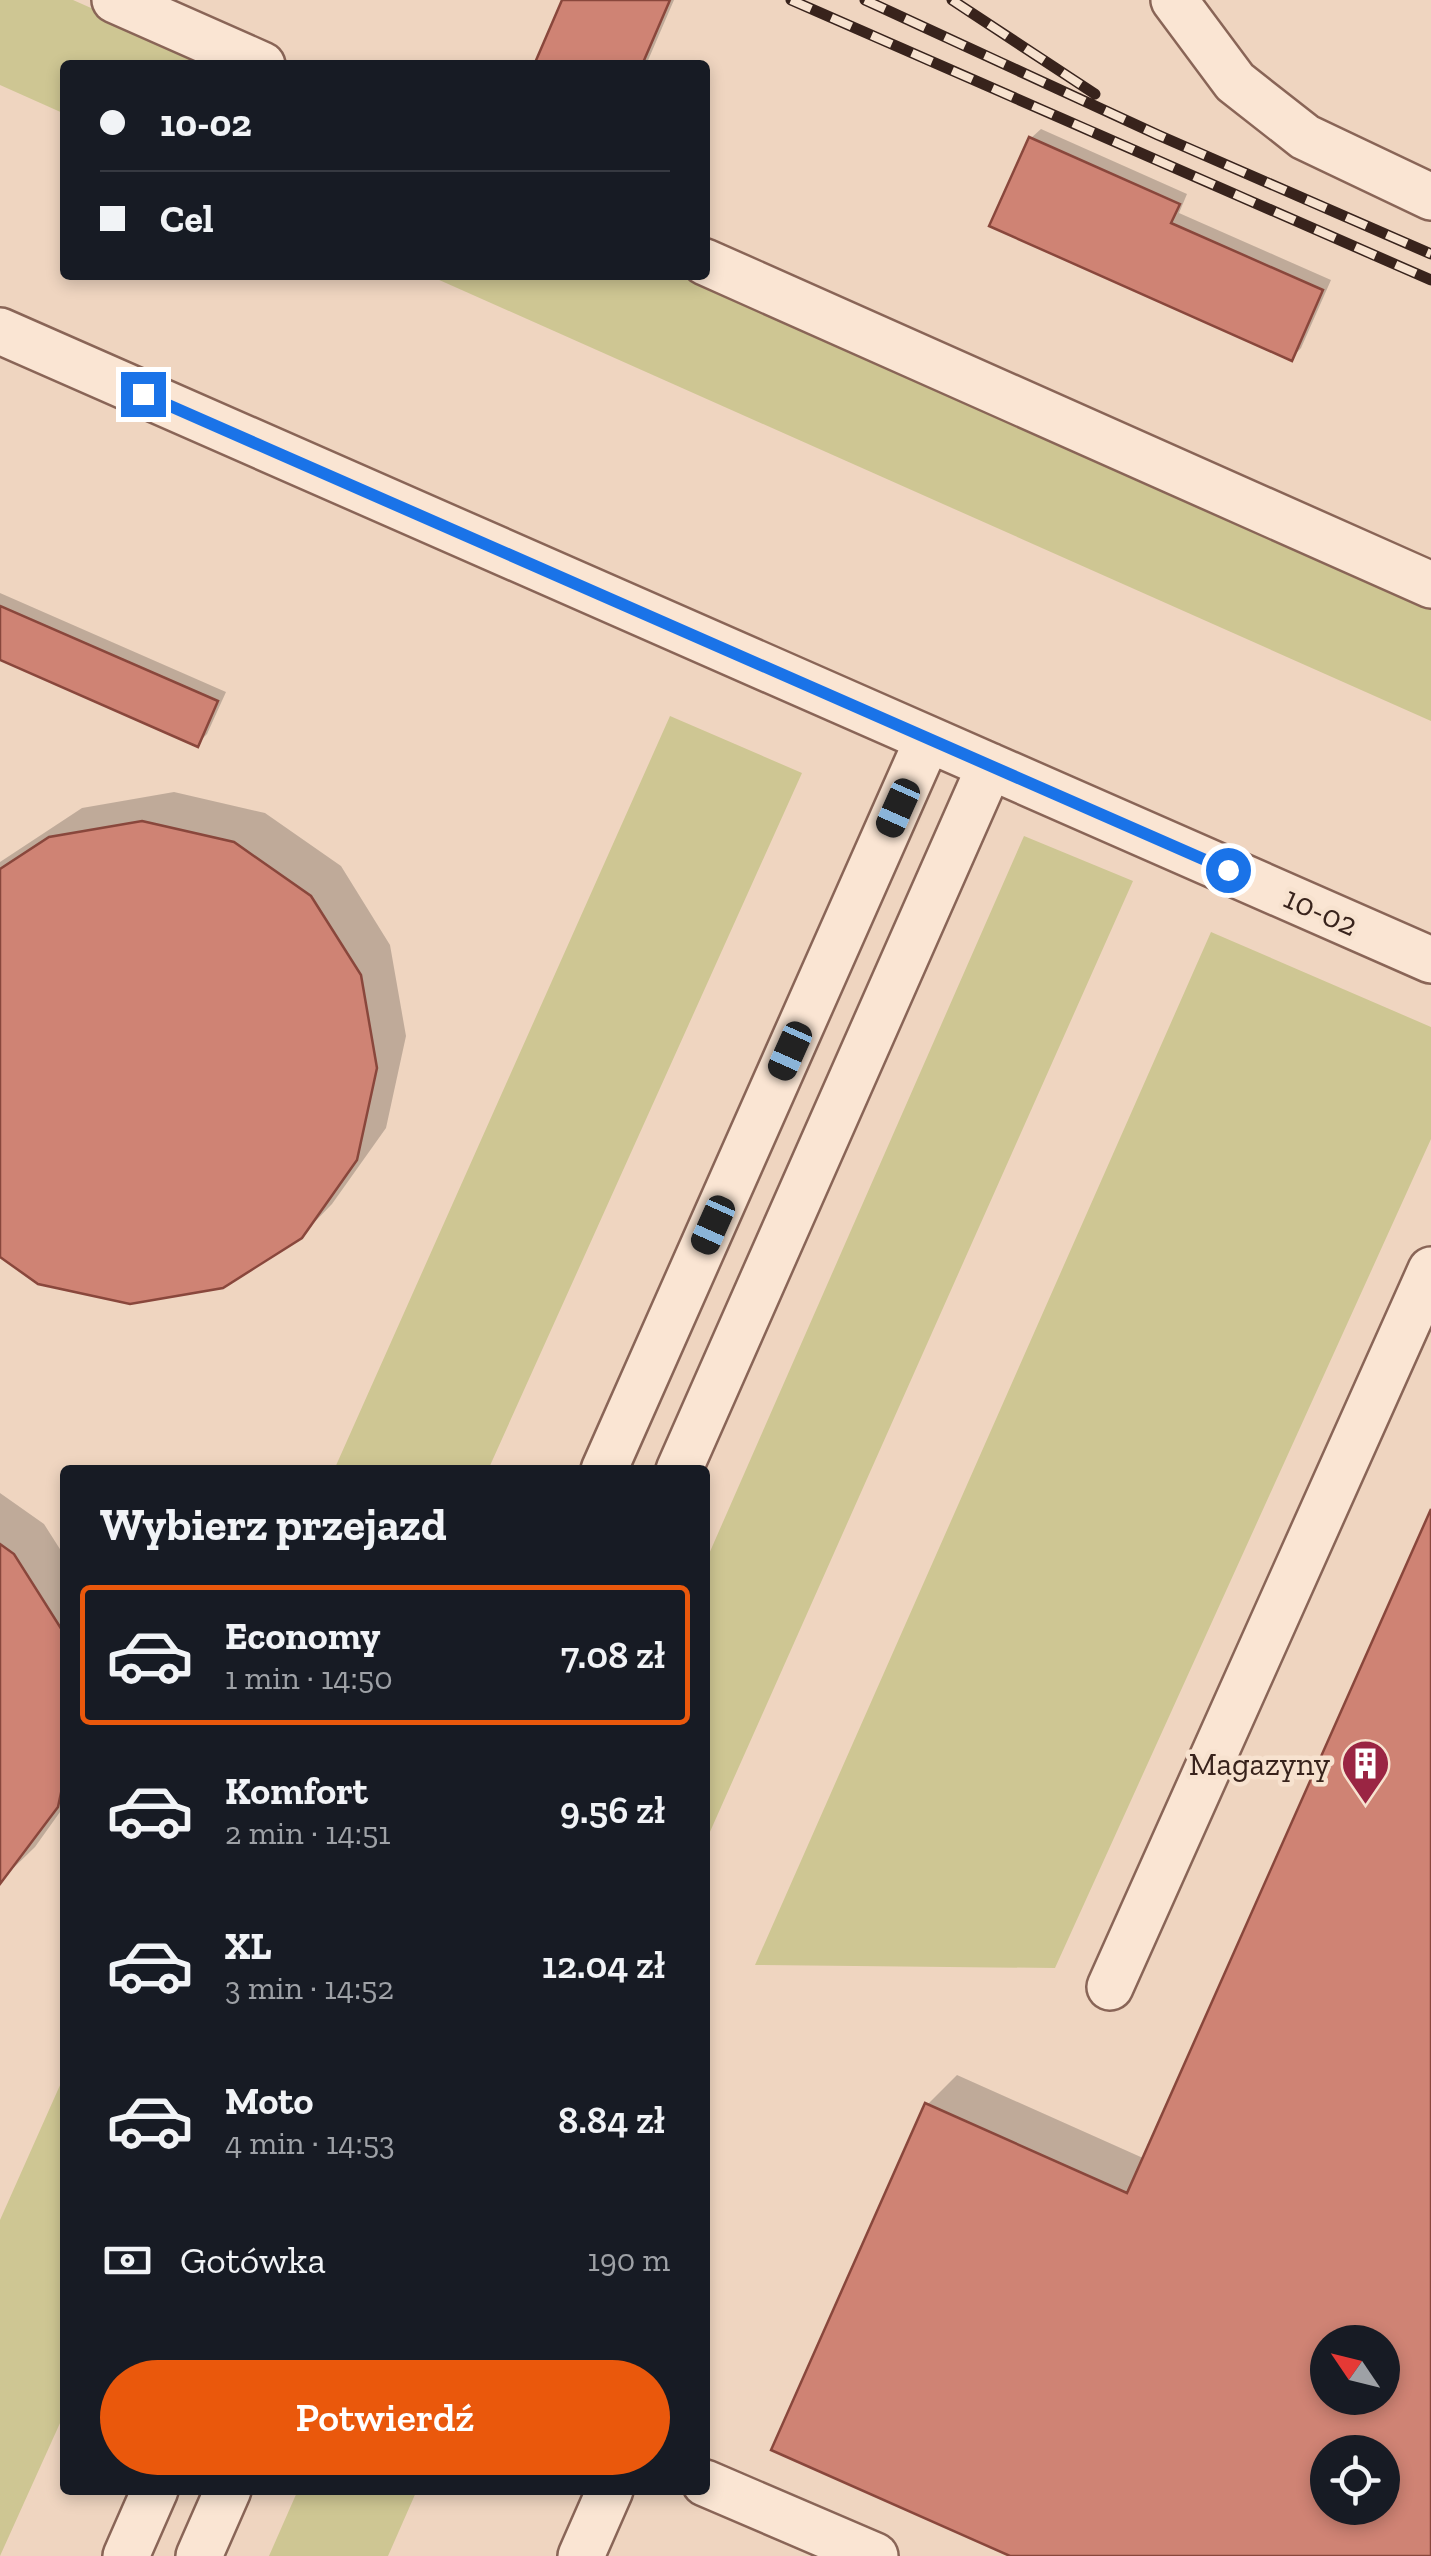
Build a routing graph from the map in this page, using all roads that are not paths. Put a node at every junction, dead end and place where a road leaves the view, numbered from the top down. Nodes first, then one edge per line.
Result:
1 (114, 0) edge
2 (1174, 0) edge
3 (251, 60) edge
4 (1431, 197) edge
5 (710, 264) edge
6 (0, 331) edge
7 (1431, 585) edge
8 (928, 739) junction
9 (990, 766) junction
10 (1431, 960) edge
11 (1431, 1270) edge
12 (606, 1465) edge
13 (681, 1465) edge
14 (1110, 1987) dead end
15 (710, 2486) edge
16 (153, 2495) edge
17 (226, 2495) edge
18 (608, 2495) edge
19 (126, 2556) edge
20 (199, 2556) edge
21 (581, 2556) edge
22 (874, 2556) edge

1 - 3 lane
2 - 4 lane
5 - 7 lane
6 - 8 lane, 10-02
8 - 9 lane, 10-02
8 - 12 lane
9 - 10 lane, 10-02
9 - 13 lane
11 - 14 lane
15 - 22 lane
16 - 19 lane
17 - 20 lane
18 - 21 lane

